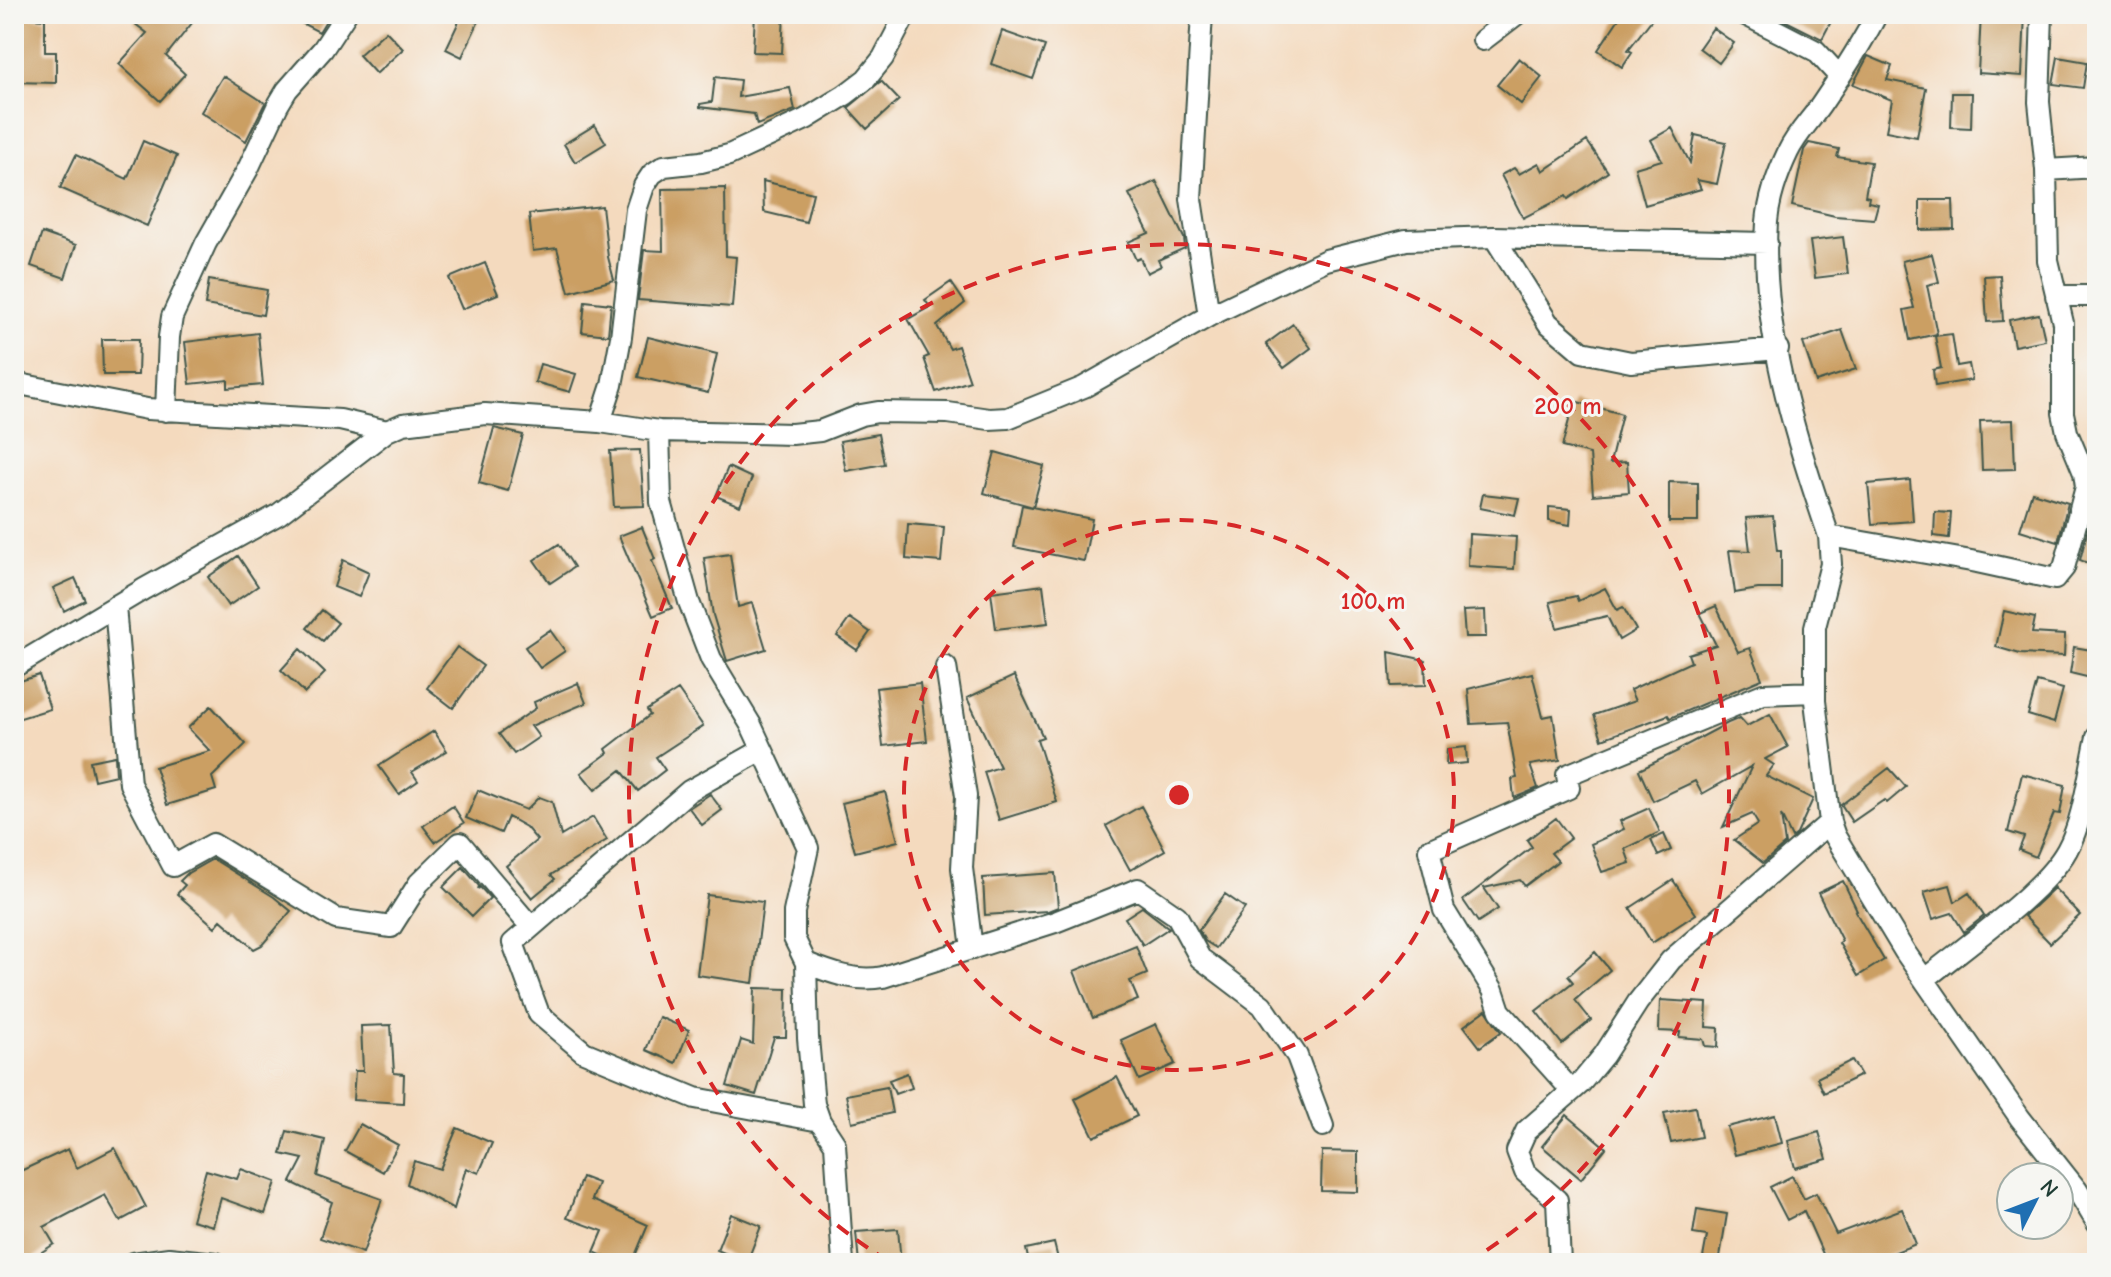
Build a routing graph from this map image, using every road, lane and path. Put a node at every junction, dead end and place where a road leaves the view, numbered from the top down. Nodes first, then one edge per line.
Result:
1 (346, 14) edge
2 (906, 14) edge
3 (1202, 14) edge
4 (1517, 14) edge
5 (1744, 14) edge
6 (1877, 14) edge
7 (2042, 14) edge
8 (1483, 40) dead end
9 (1840, 77) junction
10 (2097, 167) edge
11 (2046, 170) junction
12 (1494, 237) junction
13 (1767, 243) junction
14 (2056, 296) junction
15 (2097, 296) edge
16 (1209, 316) junction
17 (1778, 349) junction
18 (14, 383) edge
19 (166, 411) junction
20 (600, 422) junction
21 (387, 431) junction
22 (659, 431) junction
23 (1829, 536) junction
24 (115, 606) junction
25 (14, 667) edge
26 (946, 667) dead end
27 (1815, 692) junction
28 (2097, 737) edge
29 (762, 750) junction
30 (1830, 822) junction
31 (531, 927) junction
32 (972, 949) junction
33 (806, 963) junction
34 (1925, 979) junction
35 (1572, 1091) junction
36 (820, 1121) junction
37 (1323, 1126) dead end
38 (2097, 1223) edge
39 (133, 1263) edge
40 (216, 1263) edge
41 (843, 1263) edge
42 (1560, 1263) edge

1 - 19 street
2 - 20 street
3 - 16 street
4 - 8 street
5 - 9 street
6 - 9 street
7 - 11 street
9 - 13 street
10 - 11 street
11 - 14 street
12 - 13 street
12 - 16 street
12 - 17 street
13 - 17 street
14 - 15 street
14 - 23 street
16 - 22 street
17 - 23 street
18 - 19 street
19 - 21 street
20 - 21 street
20 - 22 street
21 - 24 street
22 - 29 street
23 - 27 street
24 - 25 street
24 - 31 street
26 - 32 street
27 - 30 street
27 - 35 street
28 - 34 street
29 - 31 street
29 - 33 street
30 - 34 street
30 - 35 street
31 - 36 street
32 - 33 street
32 - 37 street
33 - 36 street
34 - 38 street
35 - 42 street
36 - 41 street
39 - 40 street

